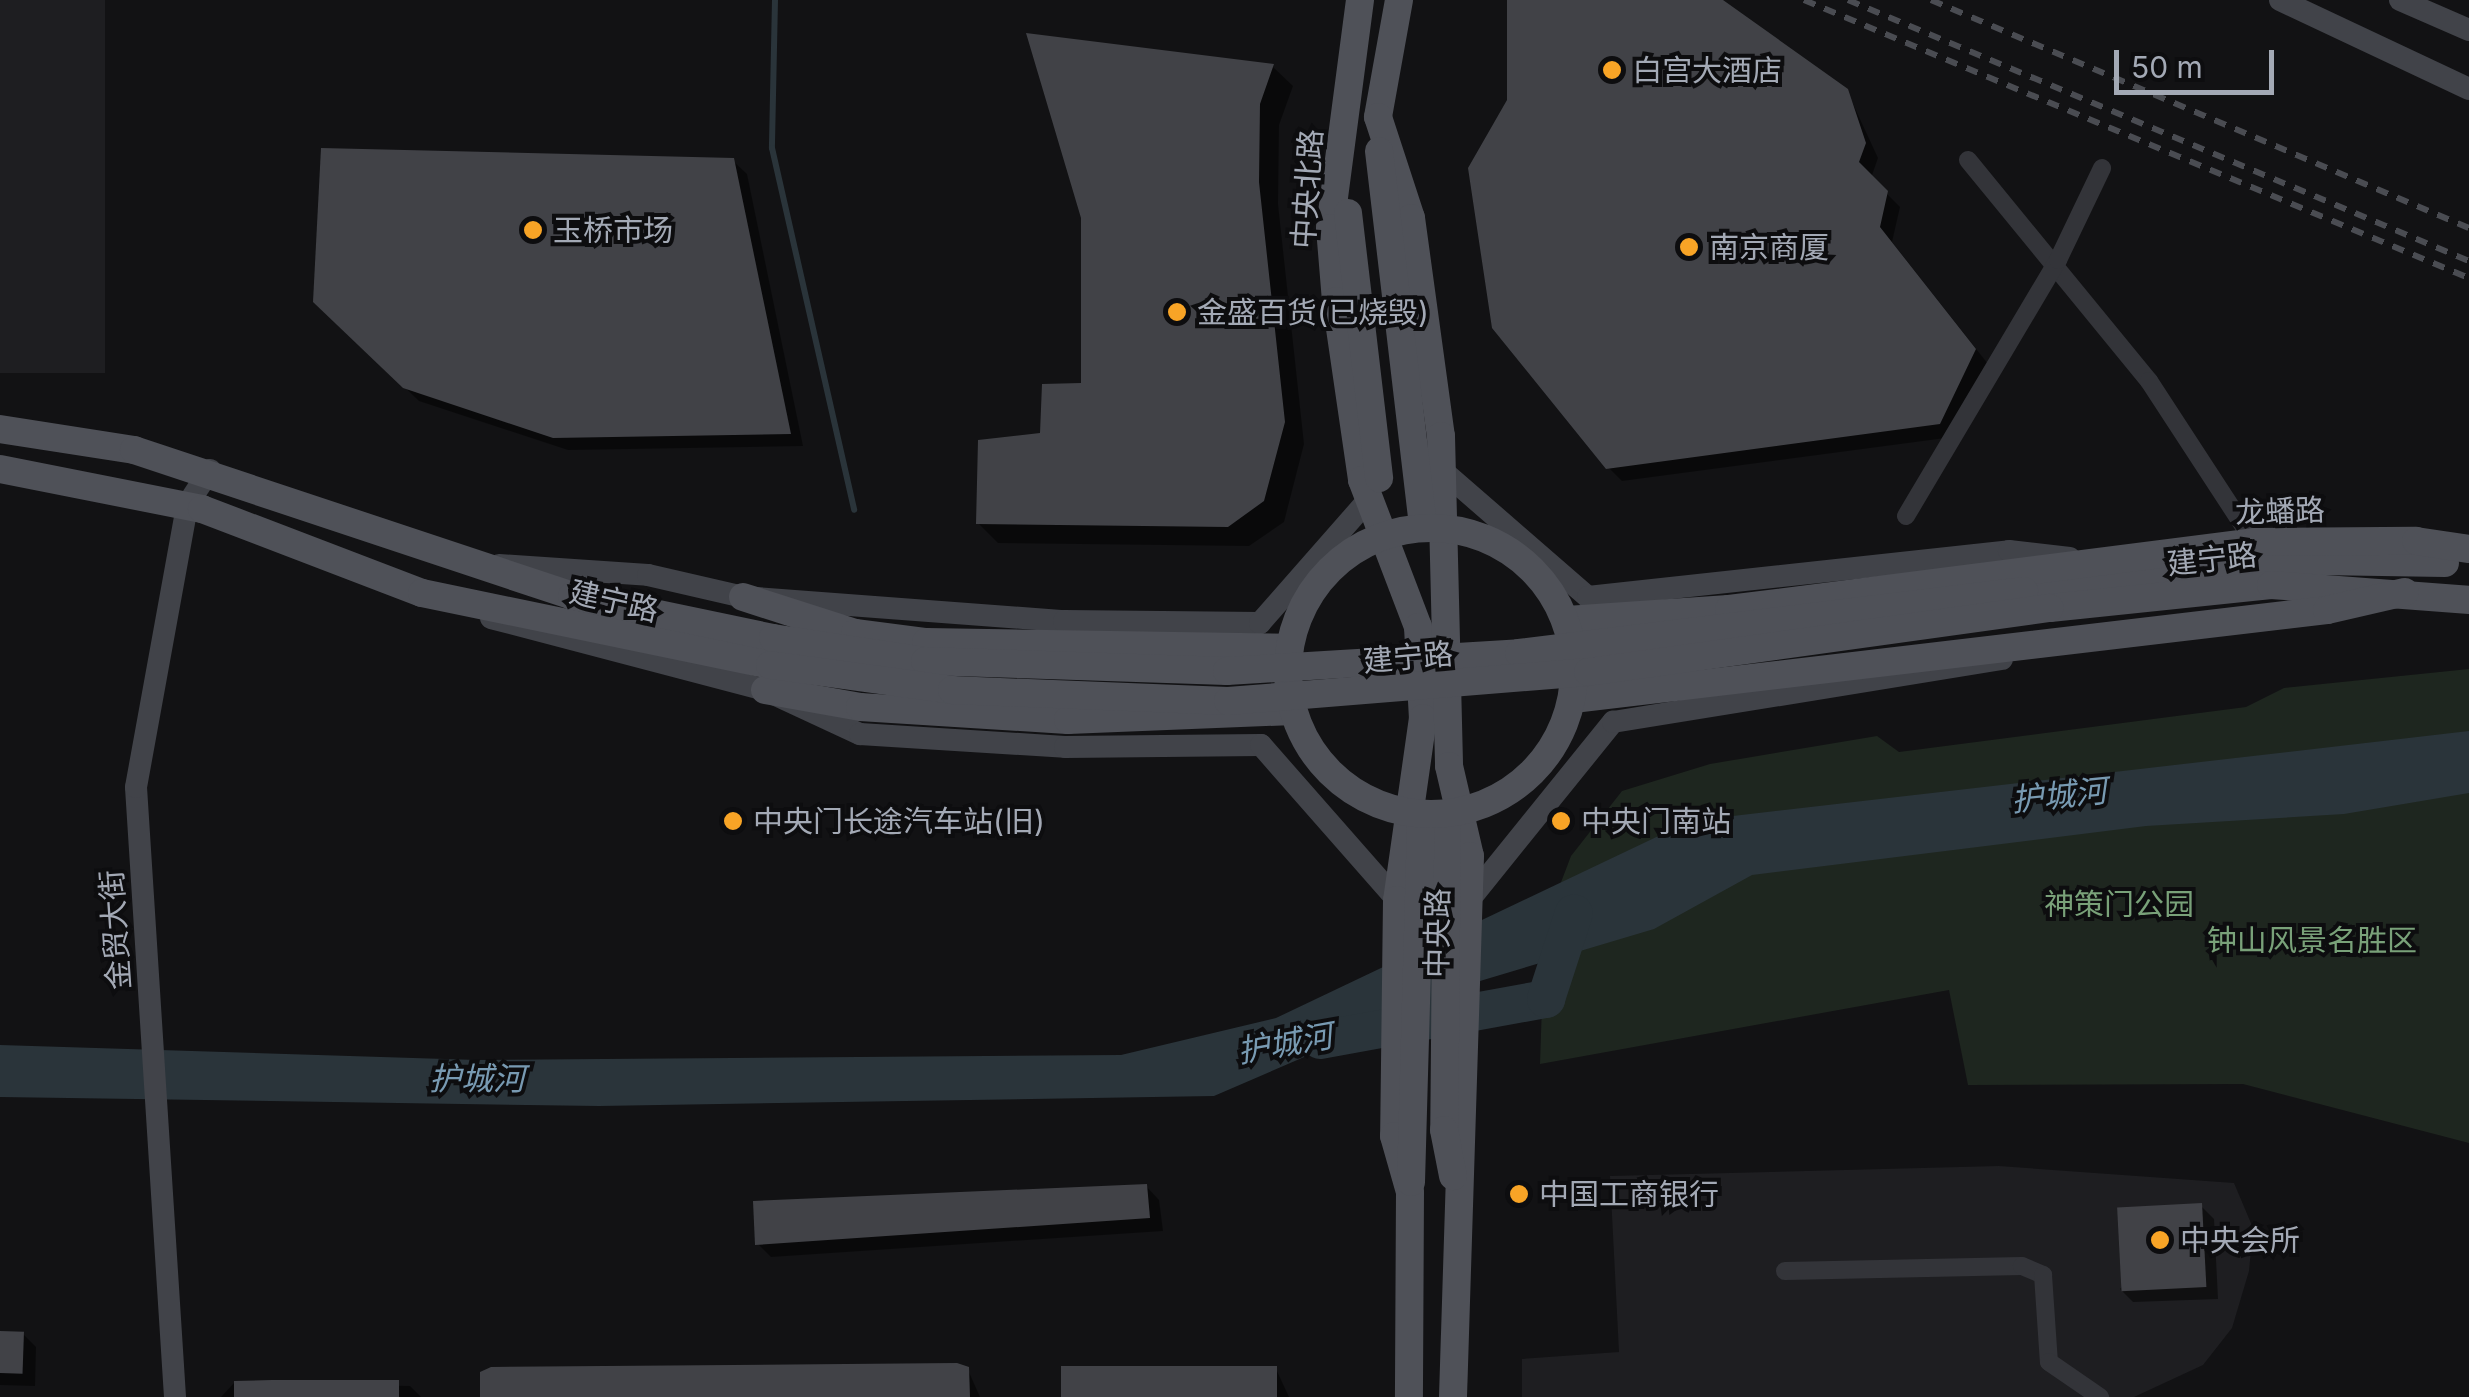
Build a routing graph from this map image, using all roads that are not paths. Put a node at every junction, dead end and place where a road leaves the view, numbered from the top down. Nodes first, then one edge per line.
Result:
1 (1360, 0) edge
2 (1399, 0) edge
3 (2280, 0) edge
4 (2400, 0) edge
5 (2469, 30) edge
6 (2469, 90) edge
7 (1378, 118) junction
8 (1344, 120) junction
9 (1968, 160) dead end
10 (2102, 168) dead end
11 (2058, 260) junction
12 (0, 428) edge
13 (0, 469) edge
14 (210, 470) junction
15 (1444, 472) junction
16 (1367, 501) junction
17 (187, 505) junction
18 (1906, 516) dead end
19 (1423, 527) junction
20 (1386, 534) junction
21 (2254, 542) junction
22 (2469, 549) edge
23 (2093, 561) junction
24 (480, 564) junction
25 (2469, 568) edge
26 (2276, 573) junction
27 (2404, 592) junction
28 (743, 597) junction
29 (2469, 600) edge
30 (1567, 620) junction
31 (2113, 633) junction
32 (1288, 648) junction
33 (769, 664) junction
34 (1573, 700) junction
35 (1293, 711) junction
36 (1434, 814) junction
37 (1470, 898) junction
38 (1397, 900) junction
39 (1432, 1071) junction
40 (1785, 1271) dead end
41 (175, 1397) edge
42 (1409, 1397) edge
43 (1452, 1397) edge
44 (2100, 1397) edge

1 - 8 main road, 中央北路
2 - 7 main road
3 - 6 main road
4 - 5 main road
7 - 15 main road
7 - 19 main road
8 - 16 main road, 中央北路
8 - 20 main road
9 - 11 street
10 - 11 street
11 - 18 street
11 - 21 street
12 - 14 main road
13 - 17 main road, 建宁路
14 - 17 main road, 金贸大街
14 - 24 main road, 建宁路
15 - 23 main road
15 - 37 main road, 中央路
16 - 28 main road, 建宁路
16 - 38 main road, 中央路
17 - 33 main road, 建宁路
17 - 41 main road, 金贸大街
19 - 20 main road, bridge
19 - 30 main road, bridge
20 - 32 main road, bridge
21 - 22 main road, 龙蟠路
21 - 23 main road, 龙蟠路
23 - 30 main road, 龙蟠路
24 - 28 main road, 建宁路
24 - 33 main road, 建宁路
25 - 26 main road, 建宁路
26 - 27 main road, 建宁路
26 - 33 main road, 建宁路, bridge
27 - 29 main road
27 - 31 main road
28 - 32 main road
30 - 34 main road, bridge
31 - 34 main road
31 - 37 main road
32 - 35 main road, bridge
33 - 35 main road
33 - 38 main road
34 - 36 main road, bridge
35 - 36 main road, bridge
36 - 39 main road
37 - 39 main road, 中央路
38 - 39 main road, 中央路
39 - 42 main road
39 - 43 main road
40 - 44 street

